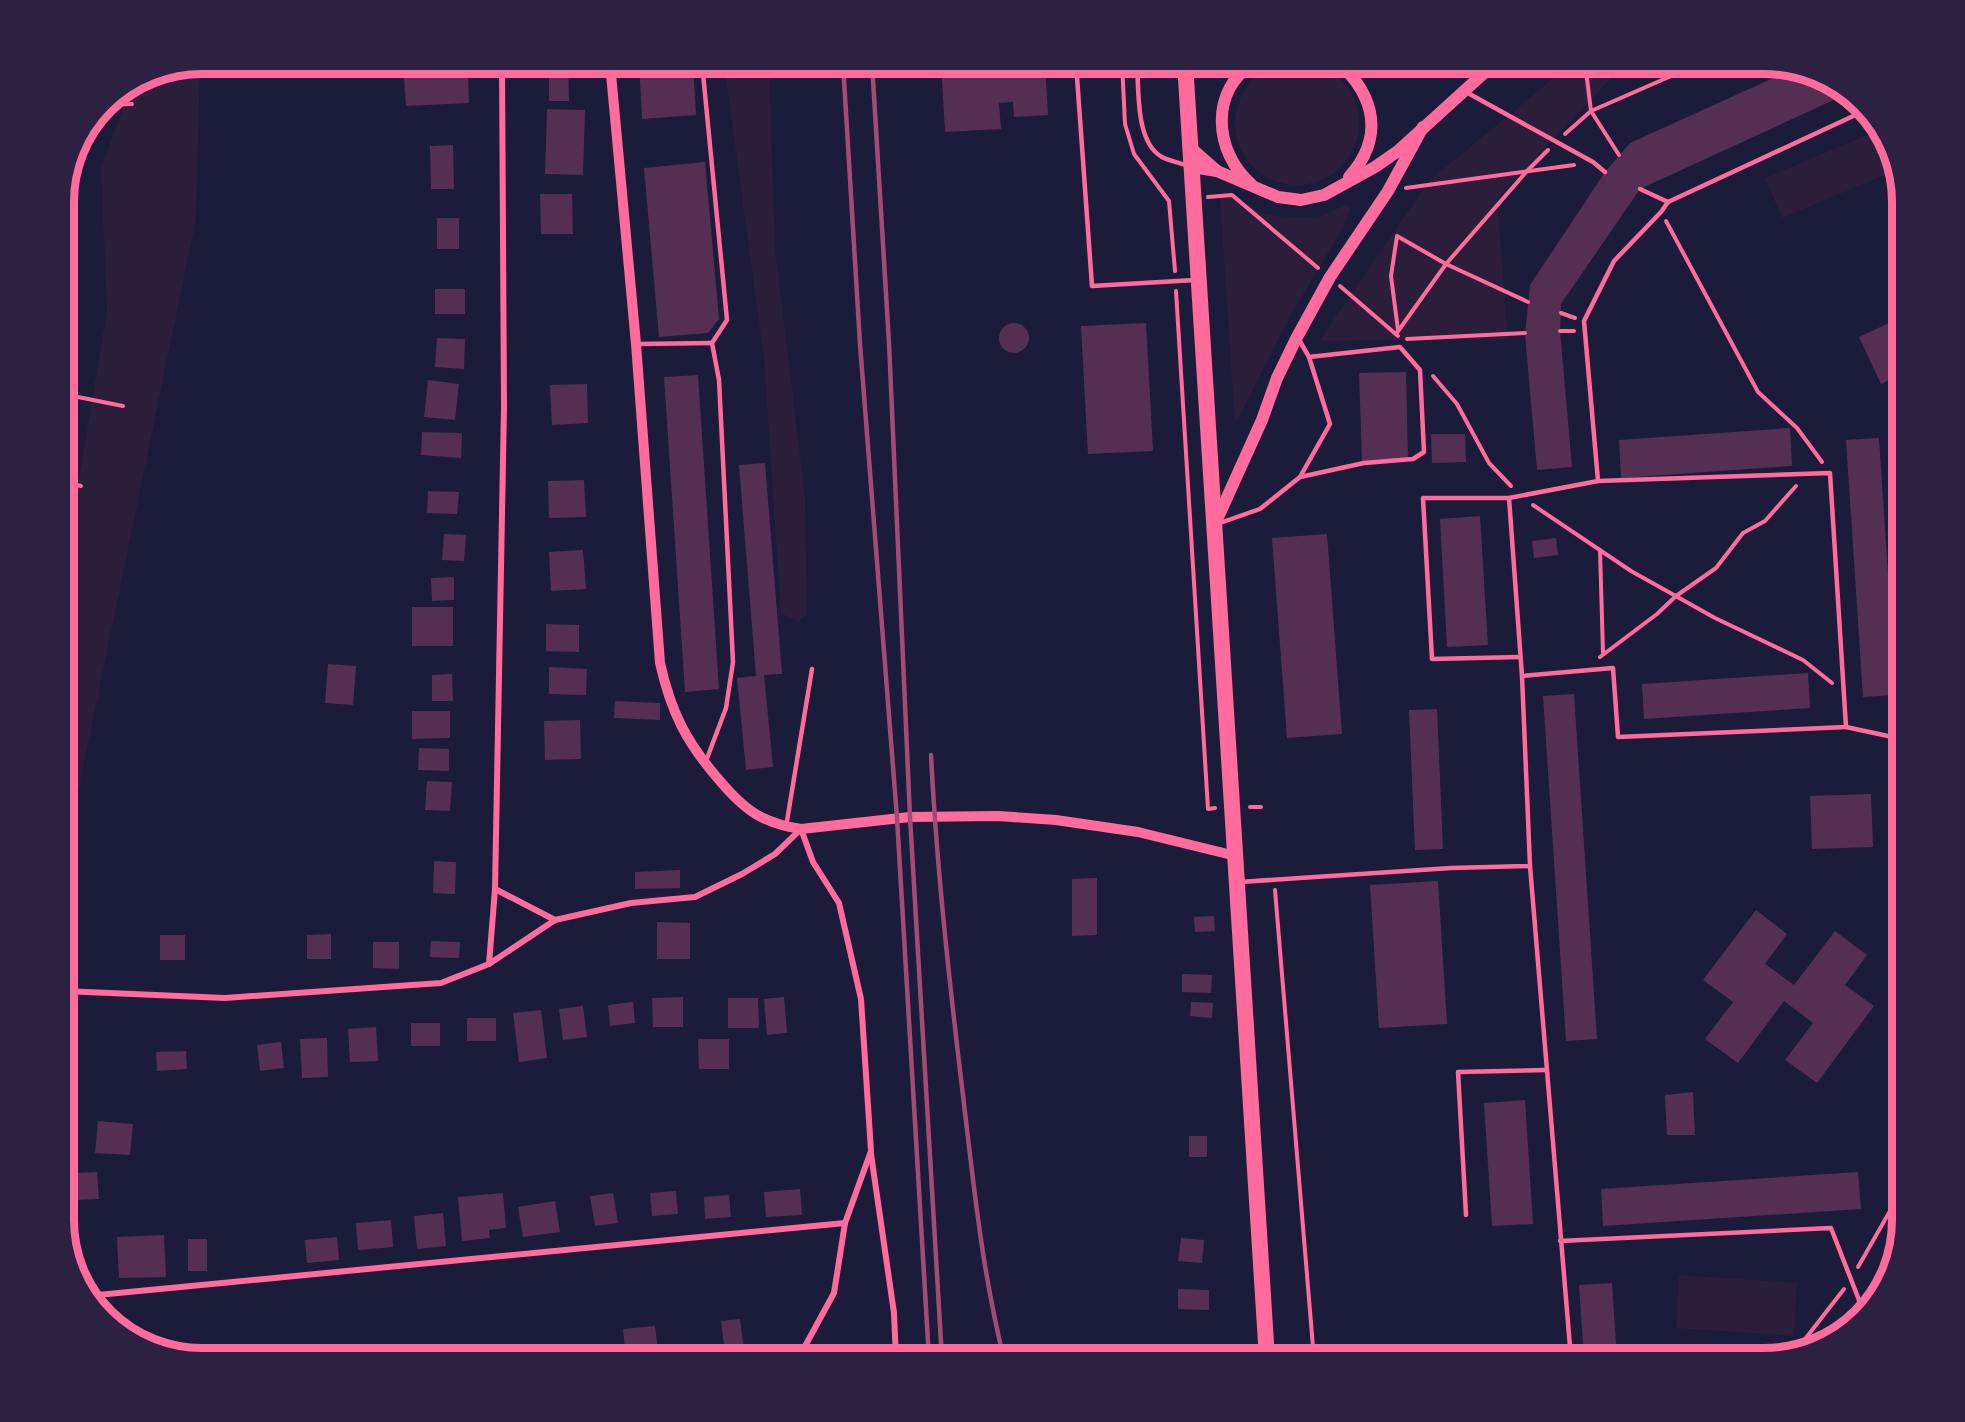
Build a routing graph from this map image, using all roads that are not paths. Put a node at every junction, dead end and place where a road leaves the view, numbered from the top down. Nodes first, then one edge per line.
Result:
1 (502, 74) edge
2 (611, 74) edge
3 (703, 74) edge
4 (1077, 74) edge
5 (1138, 74) edge
6 (1186, 74) edge
7 (1242, 74) edge
8 (1352, 74) edge
9 (1482, 74) edge
10 (1464, 90) junction
11 (1857, 114) edge
12 (1423, 127) junction
13 (1191, 148) junction
14 (1192, 167) junction
15 (1217, 171) junction
16 (1605, 172) dead end
17 (1344, 183) junction
18 (1256, 188) junction
19 (1640, 189) dead end
20 (1668, 202) junction
21 (1198, 280) junction
22 (1297, 337) junction
23 (712, 343) junction
24 (636, 344) junction
25 (1309, 357) junction
26 (1300, 477) junction
27 (1598, 482) junction
28 (1509, 498) junction
29 (1215, 525) junction
30 (1520, 657) junction
31 (812, 669) dead end
32 (1522, 676) junction
33 (1846, 728) junction
34 (1892, 737) edge
35 (705, 764) junction
36 (786, 826) junction
37 (801, 829) junction
38 (1236, 856) junction
39 (1530, 866) junction
40 (1238, 882) junction
41 (495, 889) junction
42 (555, 920) junction
43 (489, 964) junction
44 (74, 991) edge
45 (1546, 1070) junction
46 (871, 1151) junction
47 (1466, 1215) dead end
48 (845, 1222) junction
49 (1560, 1241) junction
50 (97, 1295) edge
51 (1859, 1305) edge
52 (804, 1348) edge
53 (896, 1348) edge
54 (1266, 1348) edge
55 (1570, 1348) edge

1 - 41 street
2 - 24 street
3 - 23 lane
4 - 21 lane
5 - 14 lane
6 - 13 highway
7 - 18 main road
8 - 17 main road
9 - 10 main road
10 - 12 main road
10 - 16 lane
11 - 20 lane
12 - 17 main road
12 - 22 main road
13 - 14 highway
13 - 15 main road
14 - 15 main road
14 - 21 highway
15 - 18 main road
17 - 18 main road
19 - 20 lane
20 - 27 lane
21 - 29 highway
22 - 25 lane
22 - 29 main road
23 - 24 lane
23 - 35 lane
24 - 35 street
25 - 26 lane
25 - 26 lane
26 - 29 lane
27 - 28 lane
27 - 33 lane
28 - 30 lane
28 - 30 lane
29 - 38 highway
30 - 32 lane
31 - 36 lane
32 - 33 lane
32 - 39 lane
33 - 34 lane
35 - 36 street
36 - 37 street
37 - 38 street
37 - 42 street
37 - 46 street
38 - 40 highway
39 - 40 lane
39 - 45 lane
40 - 54 highway
41 - 42 street
41 - 43 street
42 - 43 street
43 - 44 street
45 - 47 lane
45 - 49 lane
46 - 48 street
46 - 53 street
48 - 50 street
48 - 52 street
49 - 51 lane
49 - 55 lane

